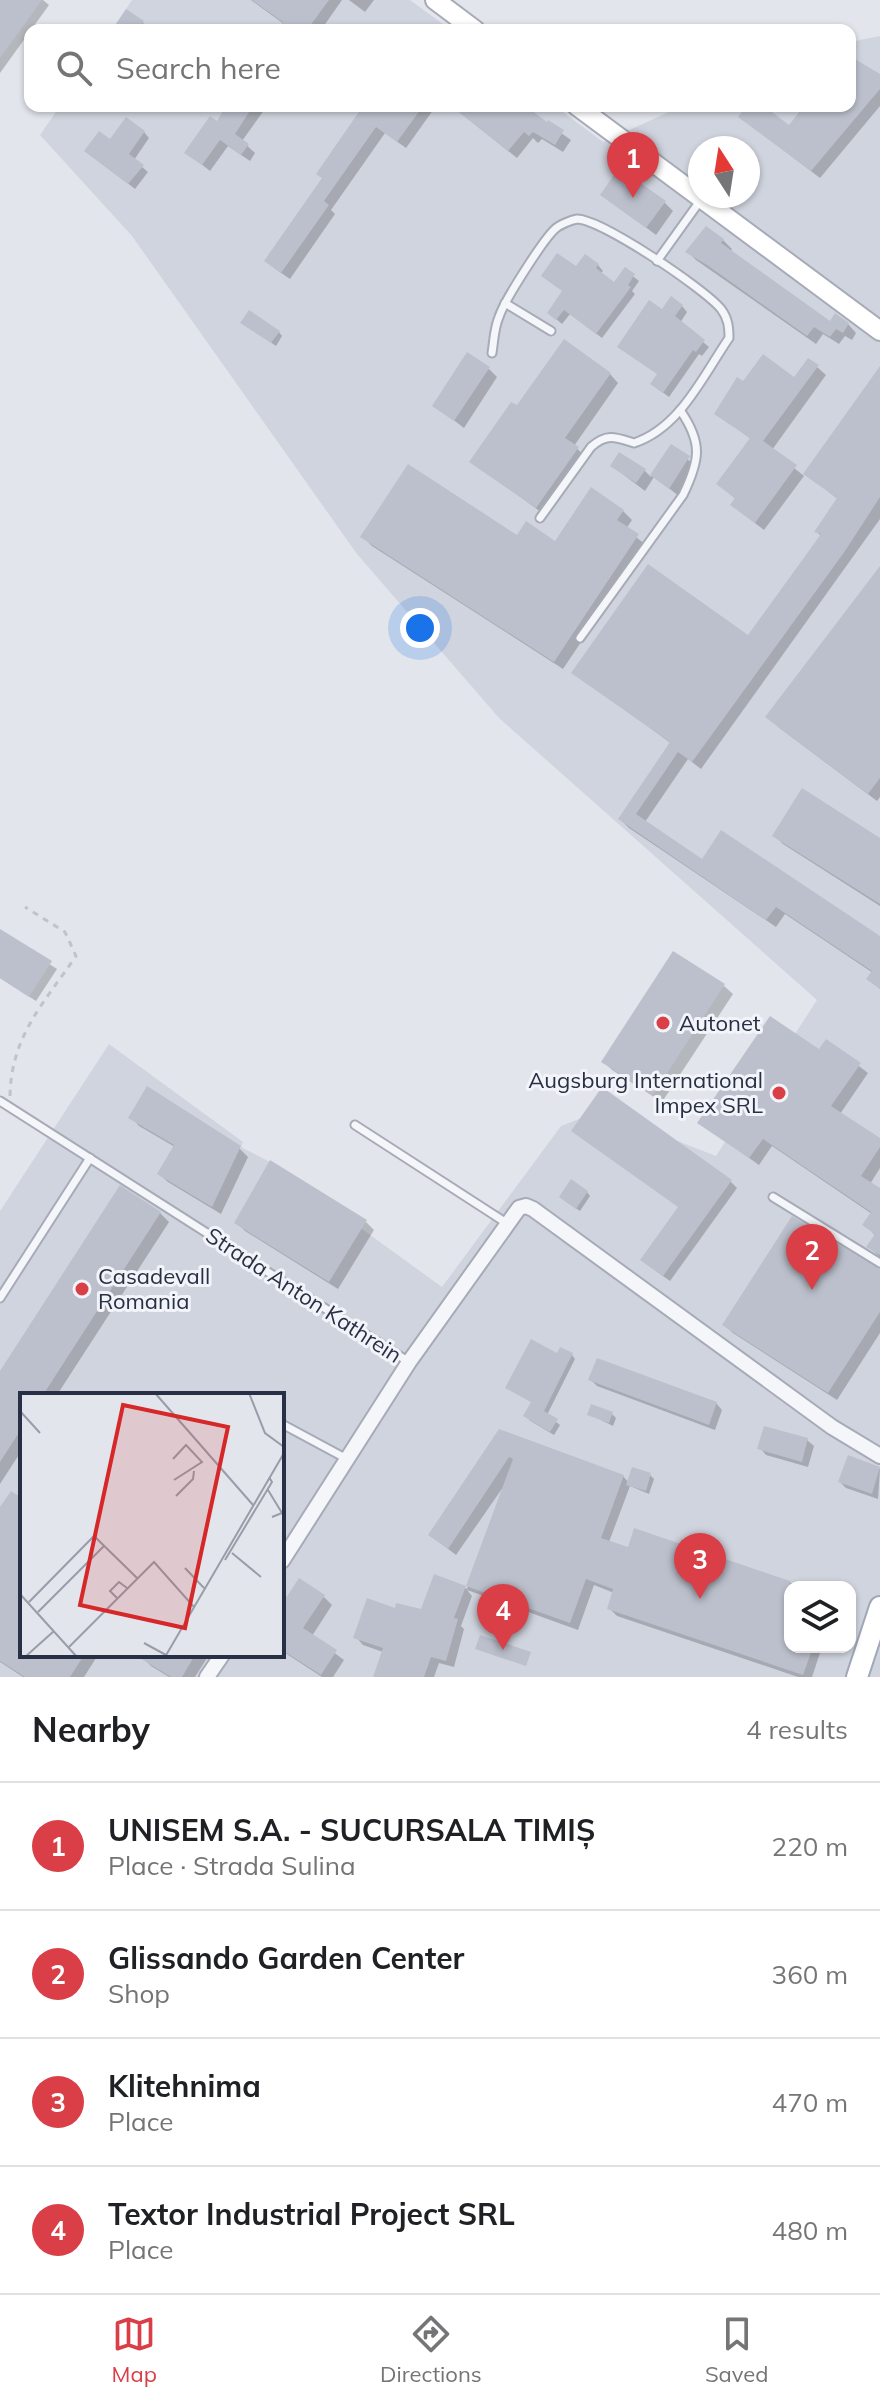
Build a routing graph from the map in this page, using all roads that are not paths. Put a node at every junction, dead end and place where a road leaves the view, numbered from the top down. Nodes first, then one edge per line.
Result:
1 (435, 0) edge
2 (467, 24) edge
3 (585, 112) edge
4 (688, 189) edge
5 (695, 208) edge
6 (714, 208) edge
7 (657, 261) junction
8 (505, 303) junction
9 (551, 331) dead end
10 (880, 331) edge
11 (492, 353) dead end
12 (680, 410) junction
13 (540, 518) dead end
14 (580, 638) dead end
15 (0, 1101) edge
16 (355, 1125) dead end
17 (90, 1158) junction
18 (773, 1197) dead end
19 (508, 1224) junction
20 (880, 1263) edge
21 (0, 1298) edge
22 (409, 1362) junction
23 (284, 1425) edge
24 (880, 1456) edge
25 (347, 1459) junction
26 (284, 1554) edge
27 (880, 1607) edge
28 (221, 1657) edge
29 (207, 1677) edge
30 (857, 1677) edge

1 - 2 street
3 - 4 street
5 - 7 lane
6 - 10 street
7 - 8 lane
7 - 12 lane
8 - 9 lane
8 - 11 lane
12 - 13 lane
12 - 14 lane
15 - 17 lane, Strada Anton Kathrein
16 - 19 lane
17 - 21 lane
17 - 22 lane, Strada Anton Kathrein
18 - 20 lane
19 - 22 street
19 - 24 street
22 - 25 street, Strada Anton Kathrein
23 - 25 lane
25 - 26 street, Strada Anton Kathrein
27 - 30 main road
28 - 29 street

